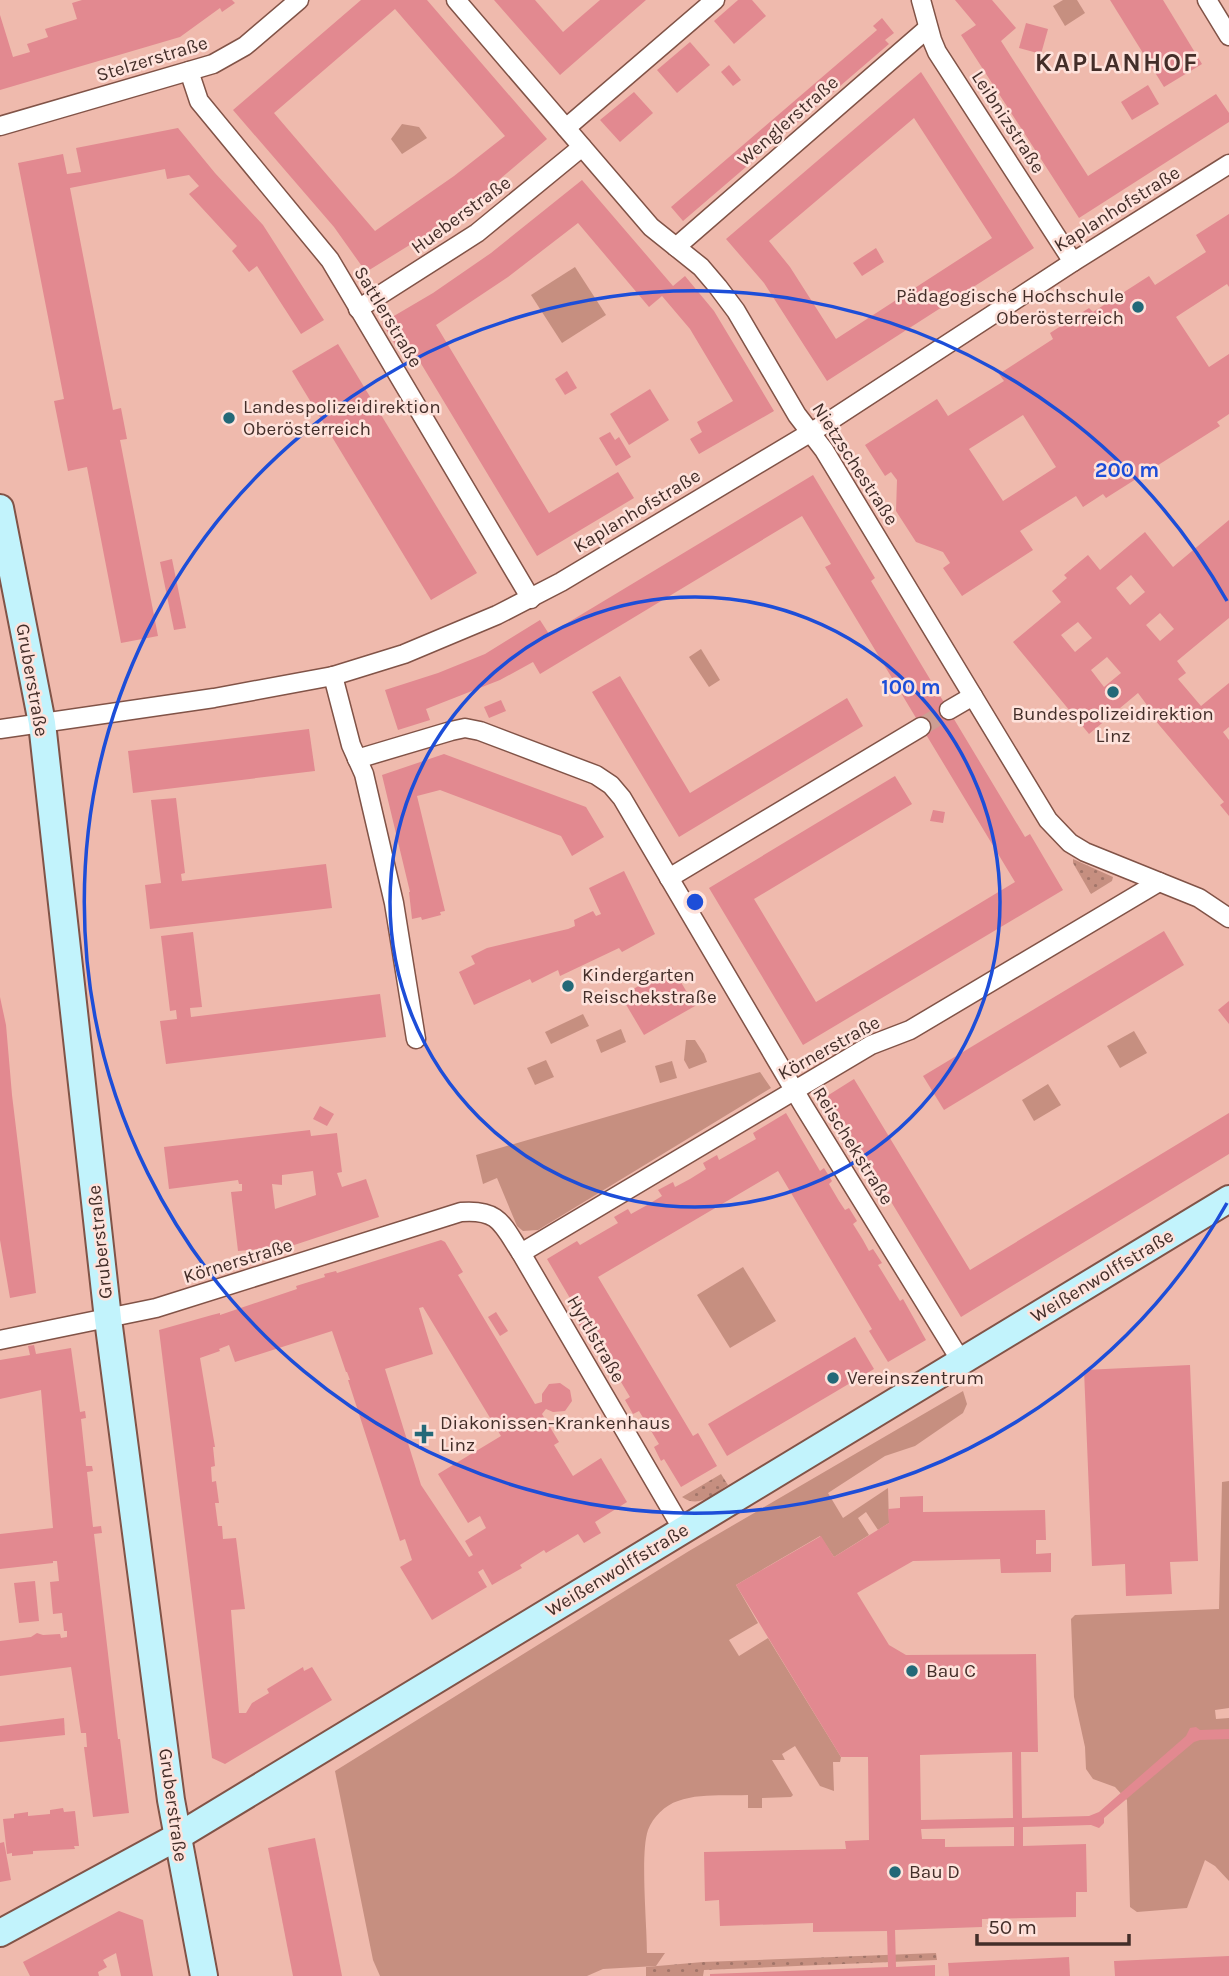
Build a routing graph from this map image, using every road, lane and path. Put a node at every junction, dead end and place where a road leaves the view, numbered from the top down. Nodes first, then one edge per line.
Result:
1 (299, 0) edge
2 (456, 0) edge
3 (715, 0) edge
4 (921, 0) edge
5 (1207, 0) edge
6 (928, 28) junction
7 (1229, 36) edge
8 (189, 71) junction
9 (0, 126) edge
10 (566, 128) junction
11 (582, 147) junction
12 (1229, 164) edge
13 (676, 247) junction
14 (1073, 262) junction
15 (358, 309) junction
16 (810, 432) junction
17 (0, 508) edge
18 (531, 598) junction
19 (333, 676) junction
20 (974, 696) junction
21 (949, 710) tunnel mouth
22 (42, 723) junction
23 (921, 727) tunnel mouth
24 (0, 729) edge
25 (357, 759) junction
26 (668, 878) junction
27 (1159, 882) junction
28 (1229, 918) edge
29 (415, 1039) dead end
30 (794, 1090) junction
31 (1229, 1199) edge
32 (485, 1212) joint
33 (521, 1253) junction
34 (108, 1319) junction
35 (0, 1340) edge
36 (961, 1362) junction
37 (683, 1530) junction
38 (177, 1837) junction
39 (0, 1933) edge
40 (204, 1976) edge

1 - 8 street, Stelzerstraße
2 - 10 street, Nietzschestraße
3 - 10 street
4 - 6 street, Leibnizstraße
5 - 7 street
6 - 13 street, Wenglerstraße
6 - 14 street, Leibnizstraße
8 - 9 street, Stelzerstraße
8 - 15 street, Sattlerstraße
10 - 11 street, Nietzschestraße
11 - 13 street, Nietzschestraße
11 - 15 street, Hueberstraße
12 - 14 street, Kaplanhofstraße
13 - 16 street, Nietzschestraße
14 - 16 street, Kaplanhofstraße
15 - 18 street, Sattlerstraße
16 - 18 street, Kaplanhofstraße
16 - 20 street, Nietzschestraße
17 - 22 main road, Gruberstraße
18 - 19 street, Kaplanhofstraße
19 - 22 street, Kaplanhofstraße
19 - 25 street
20 - 21 street
20 - 27 street, Nietzschestraße
22 - 24 street, Kaplanhofstraße
22 - 34 main road, Gruberstraße
23 - 26 street
25 - 26 street, Reischekstraße
25 - 29 street
26 - 30 street, Reischekstraße
27 - 28 street, Nietzschestraße
27 - 30 street, Körnerstraße
30 - 33 street, Körnerstraße
30 - 36 street, Reischekstraße
31 - 36 main road, Weißenwolffstraße
32 - 33 street, Hyrtlstraße
32 - 34 street, Körnerstraße
33 - 37 street, Hyrtlstraße
34 - 35 street, Körnerstraße
34 - 38 main road, Gruberstraße
36 - 37 main road, Weißenwolffstraße
37 - 38 main road, Weißenwolffstraße
38 - 39 main road, Weißenwolffstraße
38 - 40 main road, Gruberstraße

